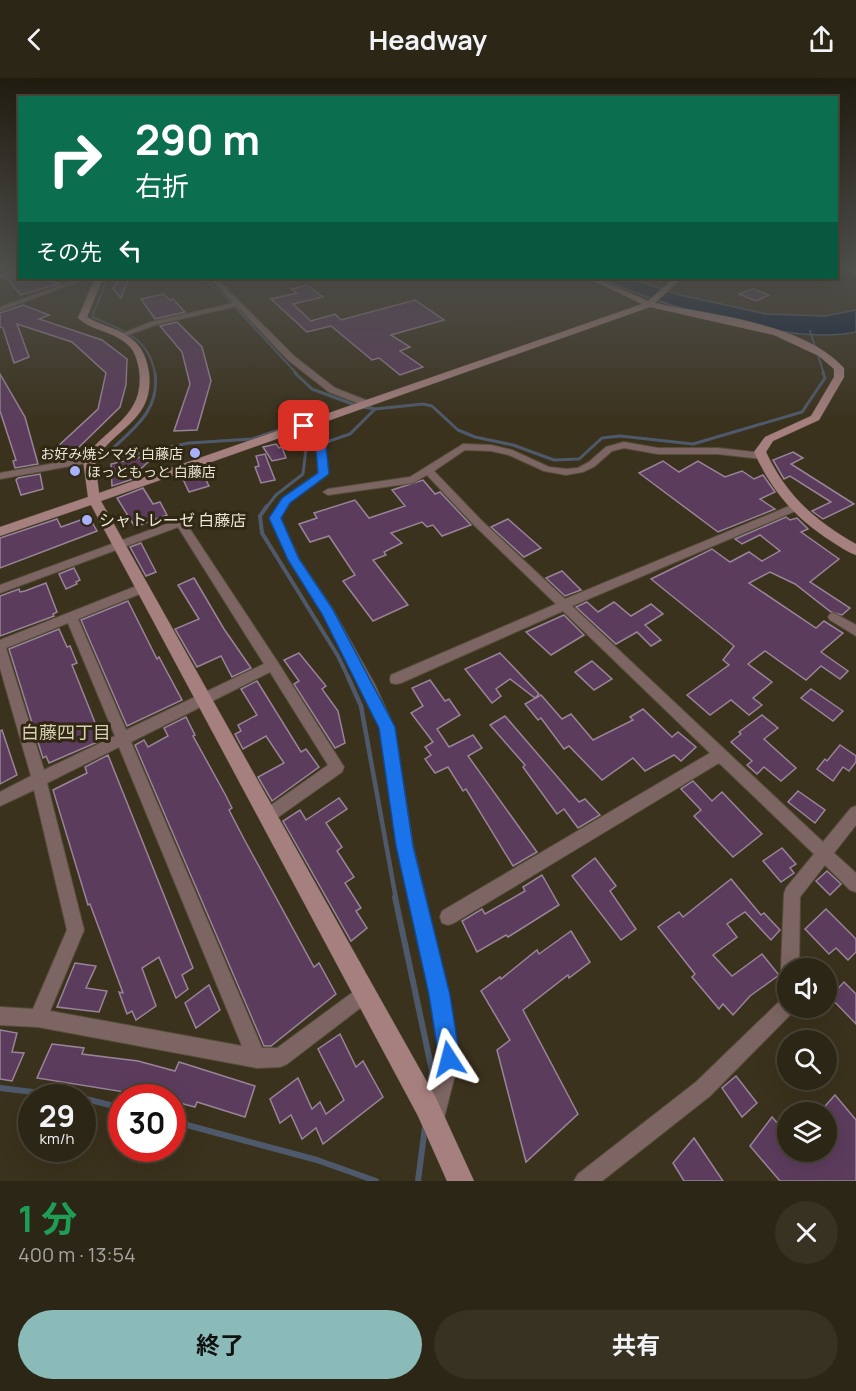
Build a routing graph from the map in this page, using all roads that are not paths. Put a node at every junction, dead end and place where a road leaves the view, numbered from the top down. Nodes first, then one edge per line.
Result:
1 (89, 321) edge
2 (155, 321) edge
3 (255, 321) edge
4 (599, 321) edge
5 (731, 321) edge
6 (120, 336) junction
7 (368, 404) junction
8 (304, 426) junction
9 (762, 456) junction
10 (89, 460) junction
11 (428, 470) junction
12 (0, 476) edge
13 (328, 492) dead end
14 (94, 499) junction
15 (796, 507) junction
16 (0, 532) edge
17 (119, 545) junction
18 (856, 550) edge
19 (143, 588) junction
20 (0, 589) edge
21 (566, 605) junction
22 (72, 616) junction
23 (834, 617) dead end
24 (856, 631) edge
25 (0, 646) edge
26 (273, 665) junction
27 (396, 679) dead end
28 (203, 699) junction
29 (122, 740) junction
30 (721, 754) junction
31 (39, 779) junction
32 (0, 799) edge
33 (856, 813) edge
34 (269, 815) junction
35 (824, 852) junction
36 (856, 884) edge
37 (448, 918) dead end
38 (790, 958) edge
39 (366, 993) junction
40 (0, 1016) edge
41 (777, 1016) edge
42 (38, 1018) junction
43 (258, 1058) junction
44 (431, 1115) junction
45 (461, 1181) edge
46 (585, 1181) edge

1 - 6 street
2 - 6 street
3 - 7 street
4 - 7 street
5 - 9 street
6 - 10 street
7 - 8 street
8 - 14 street
8 - 44 street
9 - 11 street
9 - 15 street
10 - 12 street
10 - 14 street
11 - 13 street
11 - 21 street
14 - 16 street
14 - 17 street
15 - 18 street
15 - 21 street
17 - 19 street
17 - 20 street
17 - 26 street
19 - 22 street
19 - 28 street
21 - 27 street
21 - 30 street
22 - 25 street
22 - 29 street
23 - 24 street
25 - 31 street
26 - 28 street
26 - 34 street
28 - 29 street
28 - 34 street
29 - 31 street
29 - 43 street
30 - 35 street
30 - 37 street
31 - 32 street
31 - 42 street
33 - 35 street
34 - 39 street
35 - 36 street
35 - 38 street
39 - 43 street
39 - 44 street
40 - 42 street
41 - 46 street
42 - 43 street
44 - 45 street

